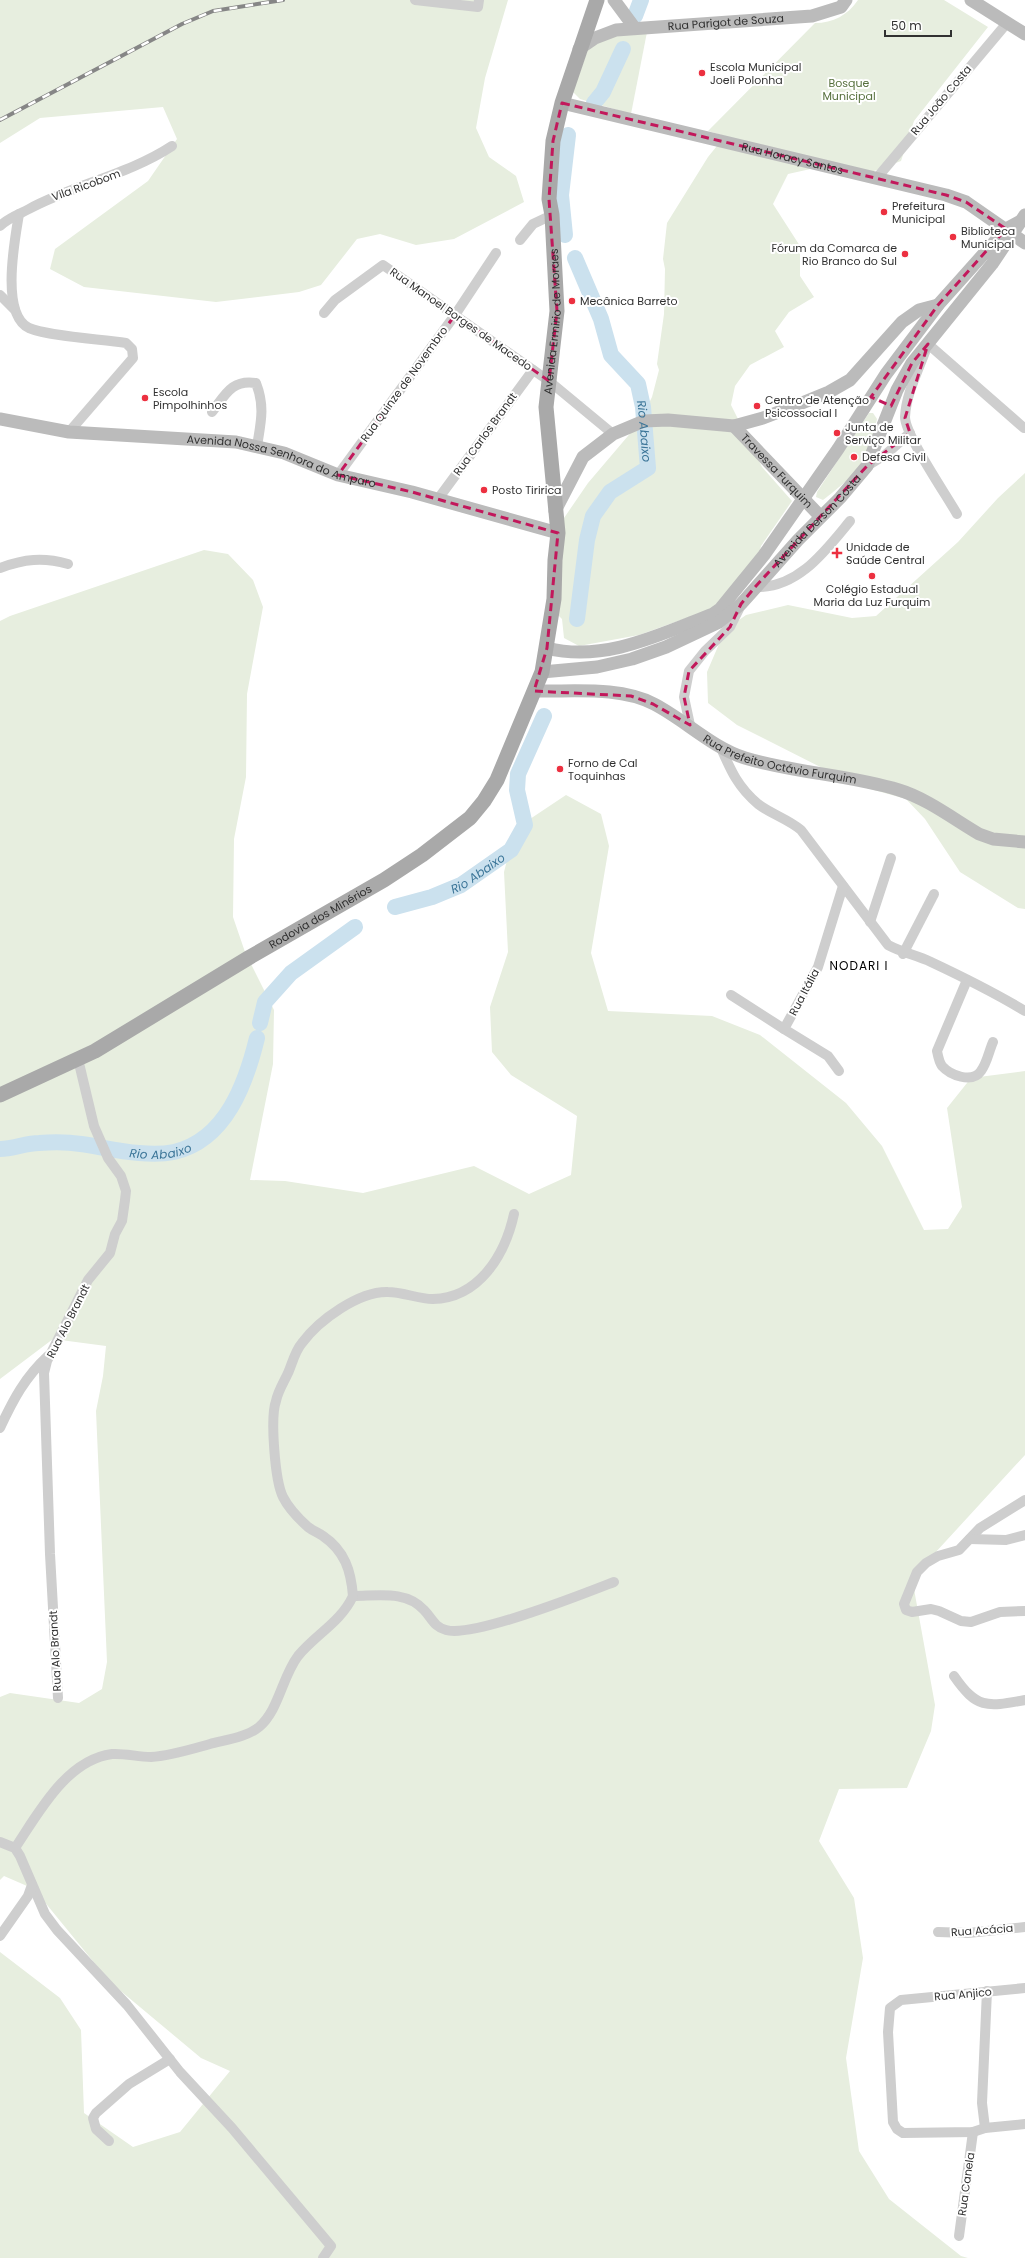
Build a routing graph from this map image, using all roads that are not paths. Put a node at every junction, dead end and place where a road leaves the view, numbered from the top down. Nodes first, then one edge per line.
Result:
1 (415, 0) edge
2 (479, 0) edge
3 (597, 0) edge
4 (614, 0) edge
5 (846, 0) edge
6 (970, 0) edge
7 (1007, 23) junction
8 (634, 27) junction
9 (1025, 34) edge
10 (579, 49) junction
11 (562, 103) junction
12 (172, 146) dead end
13 (876, 179) junction
14 (19, 214) junction
15 (552, 214) junction
16 (1022, 218) edge
17 (0, 226) edge
18 (1010, 232) junction
19 (520, 240) dead end
20 (1025, 243) edge
21 (496, 253) dead end
22 (0, 294) edge
23 (938, 305) junction
24 (14, 310) junction
25 (324, 313) dead end
26 (455, 315) junction
27 (928, 344) junction
28 (533, 370) junction
29 (549, 381) junction
30 (871, 397) junction
31 (891, 406) junction
32 (212, 412) dead end
33 (0, 419) edge
34 (734, 426) junction
35 (1024, 428) dead end
36 (70, 432) junction
37 (910, 433) junction
38 (612, 434) junction
39 (257, 446) junction
40 (867, 466) junction
41 (338, 475) junction
42 (438, 499) junction
43 (803, 500) junction
44 (555, 512) junction
45 (957, 514) dead end
46 (820, 516) junction
47 (850, 521) dead end
48 (558, 533) junction
49 (68, 564) dead end
50 (0, 568) edge
51 (755, 587) junction
52 (741, 604) junction
53 (547, 648) junction
54 (542, 672) junction
55 (534, 691) junction
56 (690, 725) junction
57 (721, 748) junction
58 (1025, 842) edge
59 (891, 858) dead end
60 (842, 886) junction
61 (934, 894) dead end
62 (870, 922) junction
63 (904, 954) junction
64 (967, 980) junction
65 (731, 995) dead end
66 (1025, 1011) edge
67 (784, 1029) junction
68 (993, 1042) dead end
69 (78, 1059) junction
70 (839, 1071) dead end
71 (0, 1095) edge
72 (514, 1214) dead end
73 (51, 1354) junction
74 (0, 1428) edge
75 (1025, 1500) edge
76 (1025, 1535) edge
77 (970, 1539) junction
78 (614, 1582) dead end
79 (353, 1596) junction
80 (1025, 1611) edge
81 (954, 1676) dead end
82 (58, 1698) dead end
83 (1025, 1700) edge
84 (0, 1842) edge
85 (15, 1848) junction
86 (32, 1885) junction
87 (1025, 1927) edge
88 (938, 1932) dead end
89 (0, 1936) edge
90 (1025, 1988) edge
91 (987, 1991) junction
92 (170, 2059) junction
93 (1025, 2124) edge
94 (985, 2128) junction
95 (973, 2132) junction
96 (109, 2141) dead end
97 (959, 2236) dead end
98 (323, 2258) edge

1 - 2 street
3 - 10 main road, Avenida Ermirio de Moraes
4 - 8 street
5 - 8 street, Rua Parigot de Souza
6 - 7 street
7 - 9 street
7 - 13 street, Rua João Costa
8 - 10 street, Rua Parigot de Souza
10 - 11 main road, Avenida Ermirio de Moraes
11 - 13 street, Rua Horacy Santos
11 - 15 main road, Avenida Ermirio de Moraes
12 - 14 street, Vila Ricobom
13 - 18 street, Rua Horacy Santos
14 - 17 street, Vila Ricobom
14 - 24 street
15 - 19 street
15 - 29 main road, Avenida Ermirio de Moraes
16 - 18 street
18 - 20 street, Rua Horacy Santos
18 - 23 street, Avenida Derson Costa
18 - 27 street, Avenida Derson Costa
21 - 26 street, Rua Quinze de Novembro
22 - 24 street
23 - 30 street, Avenida Derson Costa
23 - 34 street
24 - 36 street
25 - 26 street, Rua Manoel Borges de Macedo
26 - 28 street, Rua Manoel Borges de Macedo
26 - 41 street, Rua Quinze de Novembro
27 - 31 street, Avenida Derson Costa
27 - 35 street
27 - 37 street
28 - 29 street, Rua Manoel Borges de Macedo
28 - 42 street, Rua Carlos Brandt
29 - 38 street, Rua Manoel Borges de Macedo
29 - 44 main road, Avenida Ermirio de Moraes
30 - 31 street
30 - 43 street, Avenida Derson Costa
31 - 40 street, Avenida Derson Costa
32 - 39 street
33 - 36 street, Avenida Nossa Senhora do Amparo
34 - 38 street
34 - 43 street, Travessa Furquim
36 - 39 street, Avenida Nossa Senhora do Amparo
37 - 40 street
37 - 45 street
38 - 44 street
39 - 41 street, Avenida Nossa Senhora do Amparo
40 - 46 street, Avenida Derson Costa
41 - 42 street, Avenida Nossa Senhora do Amparo
42 - 48 street, Avenida Nossa Senhora do Amparo
43 - 46 street, Travessa Furquim
43 - 53 street, Avenida Derson Costa
44 - 48 main road, Avenida Ermirio de Moraes
46 - 51 street, Avenida Derson Costa
47 - 51 street
48 - 53 main road, Avenida Ermirio de Moraes
49 - 50 street
51 - 52 street, Avenida Derson Costa
52 - 54 street, Avenida Derson Costa
52 - 56 street
53 - 54 main road, Rodovia dos Minérios
54 - 55 main road, Rodovia dos Minérios
55 - 56 street, Rua Prefeito Octávio Furquim
55 - 69 main road, Rodovia dos Minérios
56 - 57 street, Rua Prefeito Octávio Furquim
57 - 58 street, Rua Prefeito Octávio Furquim
57 - 60 street
59 - 62 street
60 - 62 street
60 - 67 street, Rua Itália
61 - 63 street
62 - 63 street
63 - 64 street
64 - 66 street
64 - 68 street
65 - 67 street
67 - 70 street, Rua Itália
69 - 71 main road, Rodovia dos Minérios
69 - 73 street, Rua Alo Brandt
72 - 79 street
73 - 74 street
73 - 82 street, Rua Alo Brandt
75 - 77 street
76 - 77 street
77 - 80 street
78 - 79 street
79 - 85 street
81 - 83 street
84 - 85 street
85 - 86 street
86 - 89 street
86 - 92 street
87 - 88 street, Rua Acácia
90 - 91 street, Rua Anjico
91 - 94 street
91 - 95 street, Rua Anjico
92 - 96 street
92 - 98 street
93 - 94 street
94 - 95 street
95 - 97 street, Rua Canela

